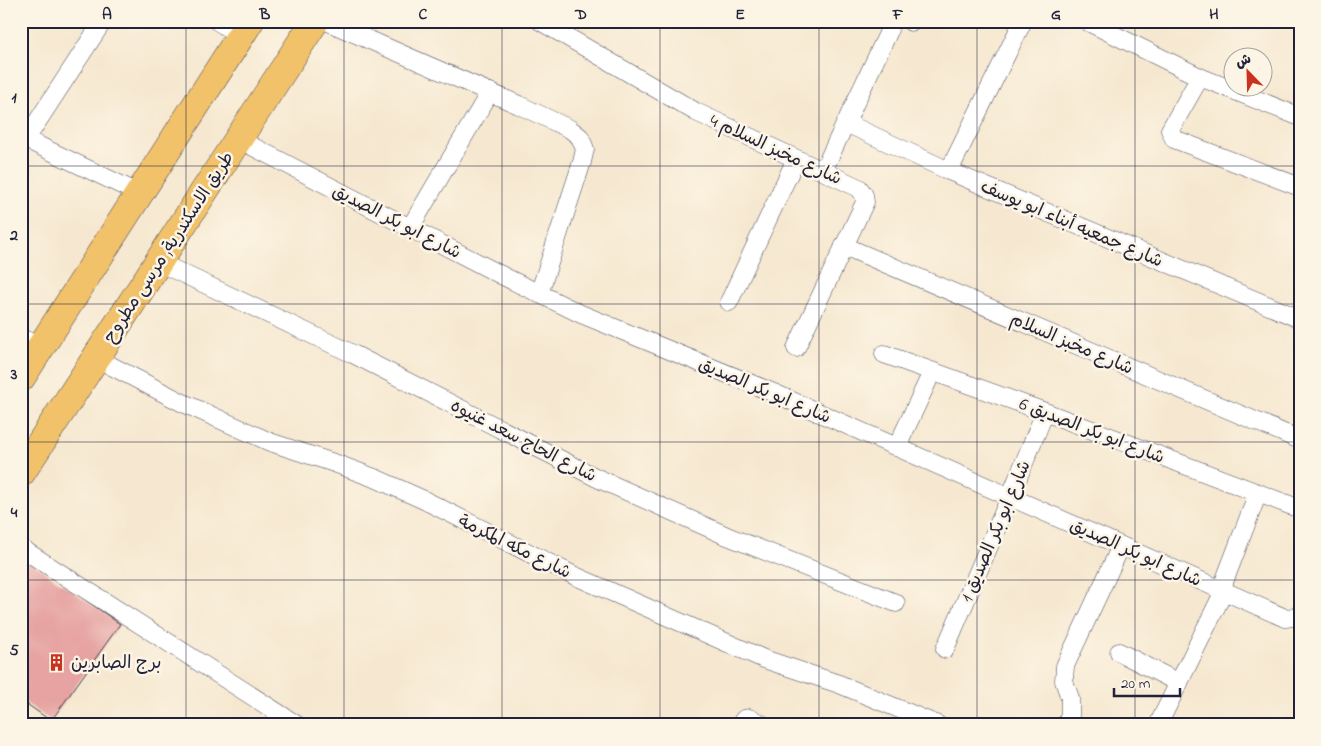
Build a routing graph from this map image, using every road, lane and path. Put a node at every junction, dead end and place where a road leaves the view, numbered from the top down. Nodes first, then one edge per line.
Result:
1 (103, 21) edge
2 (218, 21) edge
3 (315, 21) edge
4 (326, 21) edge
5 (540, 21) edge
6 (1023, 21) edge
7 (1086, 21) edge
8 (246, 28) edge
9 (889, 31) dead end
10 (1200, 77) junction
11 (490, 92) junction
12 (1300, 118) edge
13 (846, 123) junction
14 (24, 138) edge
15 (238, 139) junction
16 (796, 159) junction
17 (823, 171) junction
18 (949, 171) junction
19 (1300, 187) edge
20 (140, 194) junction
21 (410, 228) junction
22 (844, 246) junction
23 (158, 262) junction
24 (539, 294) junction
25 (729, 302) dead end
26 (1300, 319) edge
27 (32, 342) edge
28 (796, 348) dead end
29 (884, 354) dead end
30 (96, 358) junction
31 (932, 372) junction
32 (21, 378) edge
33 (1045, 412) junction
34 (1300, 440) edge
35 (897, 447) junction
36 (21, 473) edge
37 (1258, 493) junction
38 (1010, 497) junction
39 (1300, 510) edge
40 (1122, 546) junction
41 (21, 548) edge
42 (1223, 590) junction
43 (896, 602) dead end
44 (1300, 614) edge
45 (944, 649) dead end
46 (1119, 652) dead end
47 (1179, 683) junction
48 (1159, 723) dead end
49 (297, 725) edge
50 (938, 725) edge
51 (1066, 725) edge

1 - 14 street
2 - 8 street
3 - 15 main road, طريق الاسكندرية, مرسى مطروح
4 - 11 street
5 - 16 street, شارع مخبز السلام 4
6 - 18 street
7 - 10 street
8 - 20 main road
9 - 13 street
10 - 12 street
10 - 19 street
11 - 21 street
11 - 24 street
13 - 17 street
13 - 18 street, شارع جمعيه أبناء ابو يوسف
14 - 20 street
15 - 21 street, شارع ابو بكر الصديق
15 - 23 main road, طريق الاسكندرية, مرسى مطروح
16 - 17 street, شارع مخبز السلام 4
16 - 25 street
17 - 22 street, شارع مخبز السلام 4
18 - 26 street, شارع جمعيه أبناء ابو يوسف
20 - 27 main road
21 - 24 street, شارع ابو بكر الصديق
22 - 28 street, شارع مخبز السلام 4
22 - 34 street, شارع مخبز السلام
23 - 30 main road, طريق الاسكندرية, مرسى مطروح
23 - 43 street, شارع الحاج سعد غنيوه
24 - 35 street, شارع ابو بكر الصديق
27 - 32 main road
29 - 31 street, شارع ابو بكر الصديق 6
30 - 36 main road, طريق الاسكندرية, مرسى مطروح
30 - 50 street, شارع مكه المكرمة
31 - 33 street, شارع ابو بكر الصديق 6
31 - 35 street
33 - 37 street, شارع ابو بكر الصديق 6
33 - 38 street, شارع ابو بكر الصديق 1
35 - 38 street, شارع ابو بكر الصديق
37 - 39 street, شارع ابو بكر الصديق 6
37 - 42 street
38 - 40 street, شارع ابو بكر الصديق
38 - 45 street, شارع ابو بكر الصديق 1
40 - 42 street, شارع ابو بكر الصديق
40 - 51 street
41 - 49 street
42 - 44 street, شارع ابو بكر الصديق
42 - 47 street
46 - 47 street
47 - 48 street

